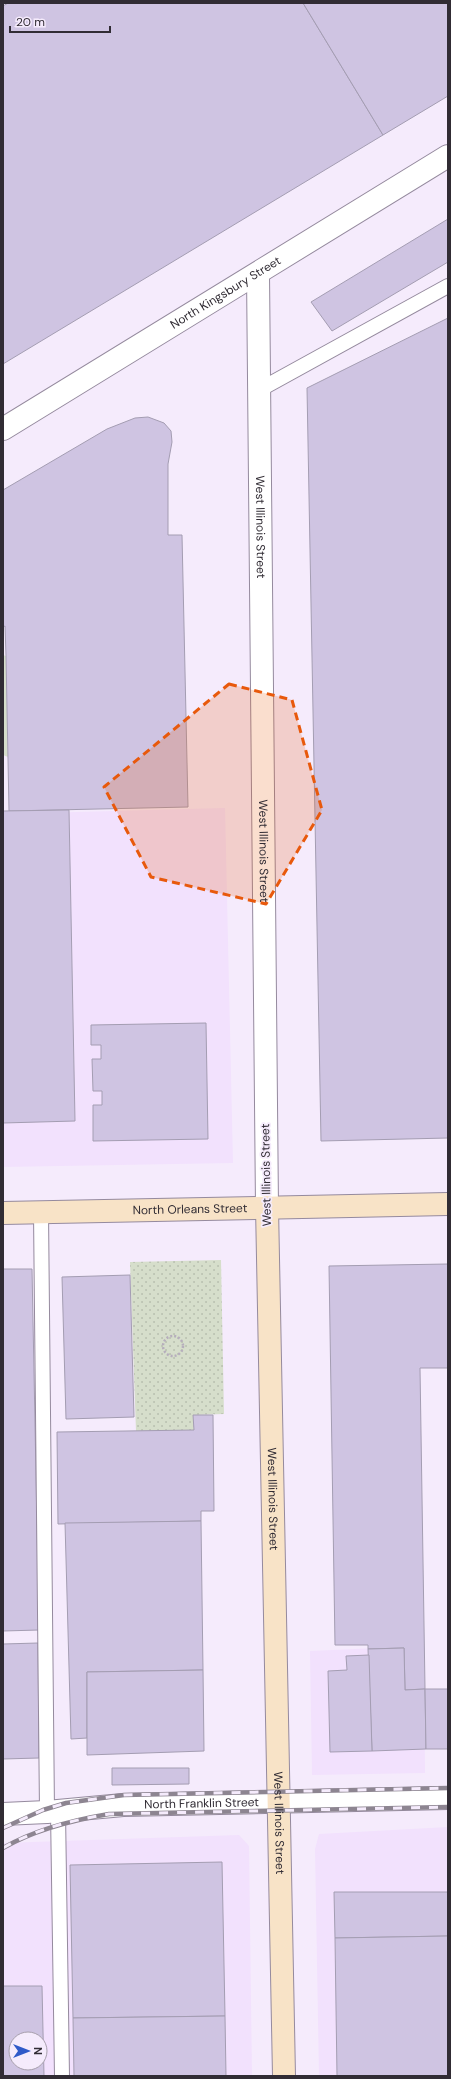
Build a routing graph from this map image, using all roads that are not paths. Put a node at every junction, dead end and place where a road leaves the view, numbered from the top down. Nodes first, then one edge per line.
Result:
1 (448, 156) edge
2 (258, 274) junction
3 (448, 286) edge
4 (259, 390) junction
5 (3, 430) edge
6 (448, 1204) edge
7 (267, 1207) junction
8 (41, 1212) junction
9 (3, 1213) edge
10 (448, 1798) edge
11 (278, 1800) junction
12 (53, 1812) junction
13 (3, 1814) edge
14 (62, 2076) edge
15 (284, 2076) edge

1 - 2 street, North Kingsbury Street
2 - 4 street, West Illinois Street
2 - 5 street, North Kingsbury Street
3 - 4 lane
4 - 7 street, West Illinois Street
6 - 7 main road, North Orleans Street
7 - 8 main road, North Orleans Street
7 - 11 main road, West Illinois Street
8 - 9 main road, North Orleans Street
8 - 12 lane
10 - 11 street, North Franklin Street
11 - 12 street, North Franklin Street
11 - 15 main road, West Illinois Street
12 - 13 street, North Franklin Street
12 - 14 lane

